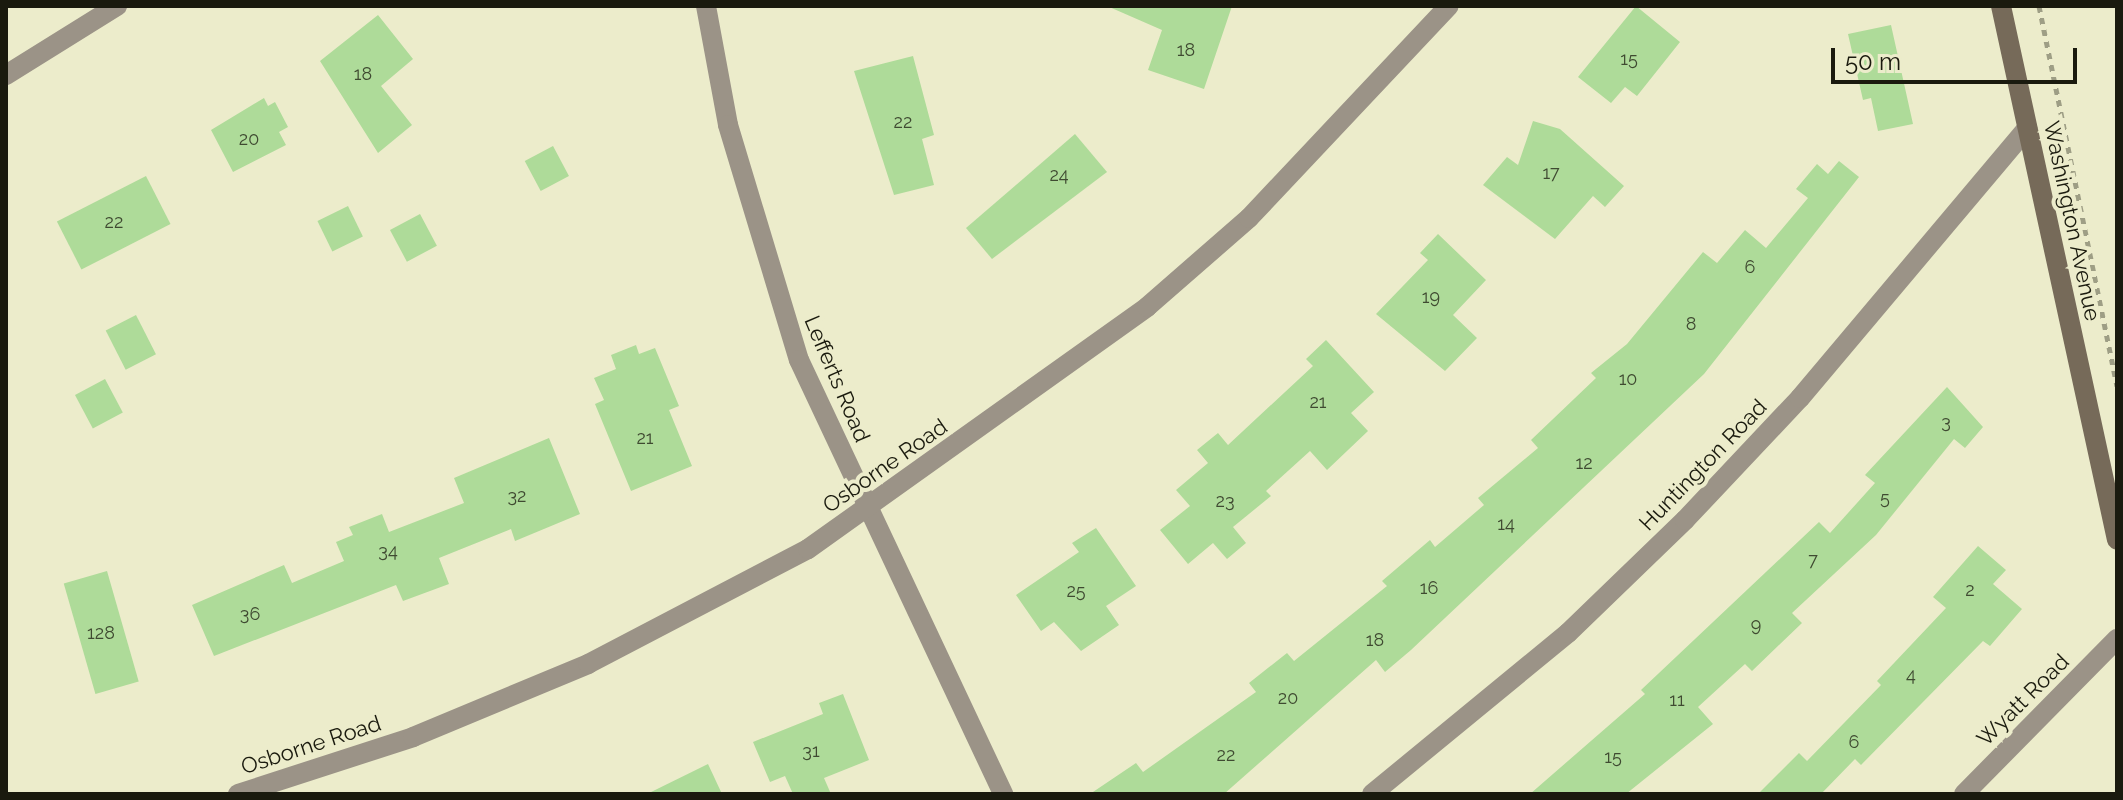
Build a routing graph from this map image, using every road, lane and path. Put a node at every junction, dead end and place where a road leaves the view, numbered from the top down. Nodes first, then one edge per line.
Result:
1 (117, 6) edge
2 (706, 6) edge
3 (1449, 6) edge
4 (2001, 6) edge
5 (2039, 6) edge
6 (6, 75) edge
7 (2027, 128) junction
8 (2117, 386) edge
9 (869, 508) junction
10 (2117, 540) edge
11 (2117, 639) edge
12 (238, 794) edge
13 (1003, 794) edge
14 (1372, 794) edge
15 (1964, 794) edge

1 - 6 street
2 - 9 street, Lefferts Road
3 - 9 street, Osborne Road
4 - 7 main road, Washington Avenue
5 - 8 path
7 - 10 main road, Washington Avenue
7 - 14 street, Huntington Road
9 - 12 street, Osborne Road
9 - 13 street, Lefferts Road
11 - 15 street, Wyatt Road

